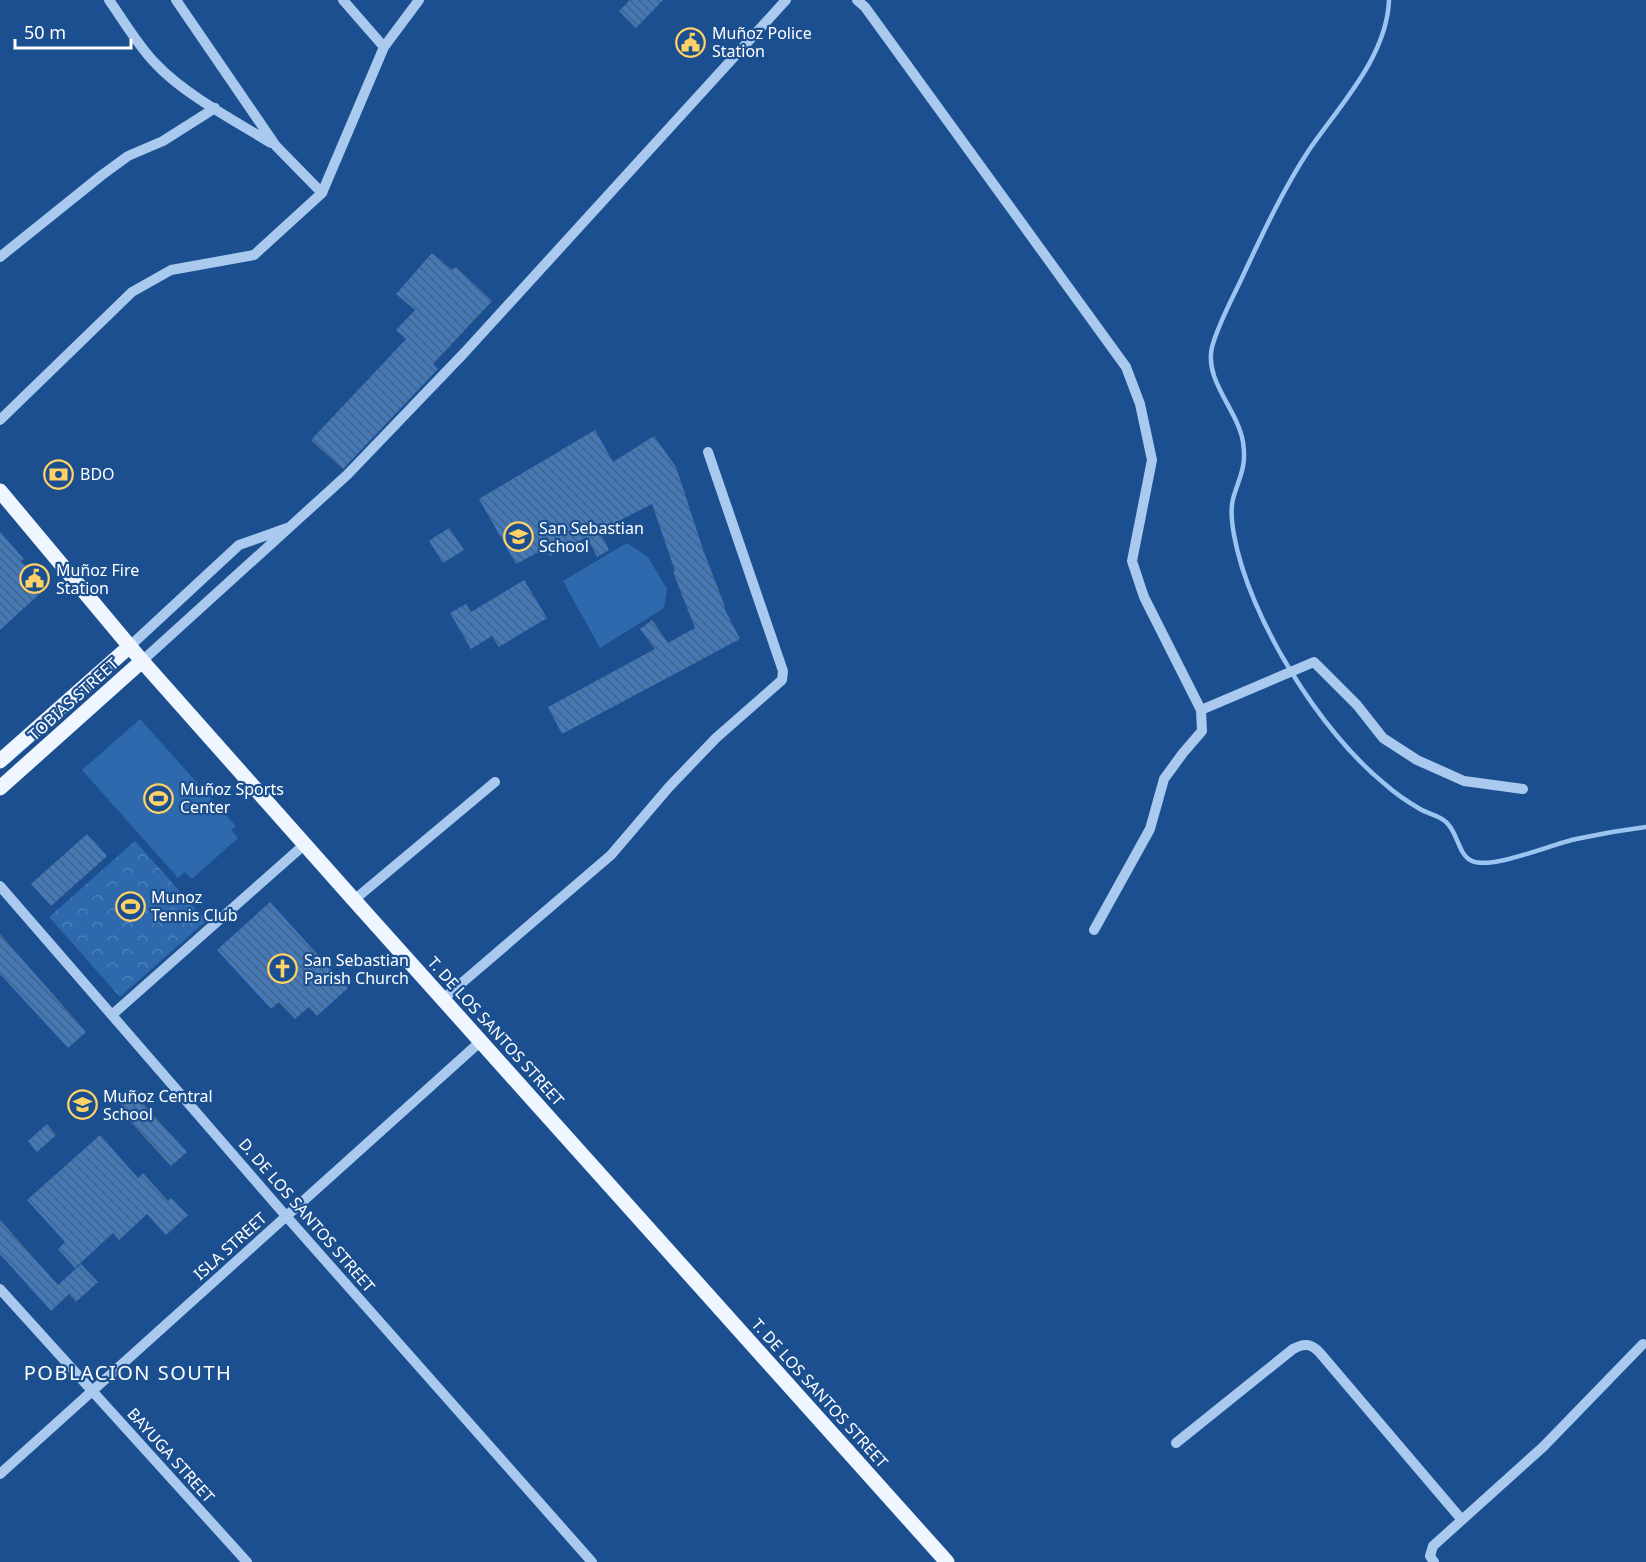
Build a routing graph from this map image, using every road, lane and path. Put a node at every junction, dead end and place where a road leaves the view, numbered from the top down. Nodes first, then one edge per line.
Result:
1 (109, 0) edge
2 (176, 0) edge
3 (343, 0) edge
4 (419, 0) edge
5 (786, 0) edge
6 (857, 0) edge
7 (384, 47) junction
8 (215, 108) junction
9 (276, 146) junction
10 (322, 193) junction
11 (0, 257) edge
12 (0, 420) edge
13 (708, 452) dead end
14 (0, 491) edge
15 (293, 526) junction
16 (130, 646) junction
17 (142, 661) junction
18 (1201, 710) junction
19 (0, 761) edge
20 (495, 782) dead end
21 (0, 788) edge
22 (1523, 789) dead end
23 (305, 843) junction
24 (0, 886) edge
25 (354, 900) junction
26 (1094, 930) dead end
27 (443, 999) junction
28 (113, 1014) junction
29 (481, 1041) junction
30 (286, 1215) junction
31 (0, 1289) edge
32 (1643, 1344) dead end
33 (92, 1390) junction
34 (1176, 1443) dead end
35 (0, 1474) edge
36 (1462, 1520) junction
37 (1431, 1561) edge
38 (247, 1562) edge
39 (592, 1562) edge
40 (948, 1562) edge

1 - 8 street
2 - 9 street
3 - 7 street
4 - 7 street
5 - 15 street
6 - 18 street
7 - 10 street
8 - 9 street
8 - 11 street
9 - 10 street
10 - 12 street
13 - 27 street
14 - 16 main road, T. DE LOS SANTOS STREET
15 - 16 street
15 - 17 street
16 - 17 main road, T. DE LOS SANTOS STREET
16 - 19 main road, TOBIAS STREET
17 - 21 main road, TOBIAS STREET
17 - 23 main road, T. DE LOS SANTOS STREET
18 - 22 street
18 - 26 street
20 - 25 street
23 - 25 main road, T. DE LOS SANTOS STREET
23 - 28 street
24 - 28 street, D. DE LOS SANTOS STREET
25 - 27 main road, T. DE LOS SANTOS STREET
27 - 29 main road, T. DE LOS SANTOS STREET
28 - 30 street, D. DE LOS SANTOS STREET
29 - 30 street, ISLA STREET
29 - 40 main road, T. DE LOS SANTOS STREET
30 - 33 street, ISLA STREET
30 - 39 street, D. DE LOS SANTOS STREET
31 - 33 street, BAYUGA STREET
32 - 36 street
33 - 35 street, ISLA STREET
33 - 38 street, BAYUGA STREET
34 - 36 street
36 - 37 street

